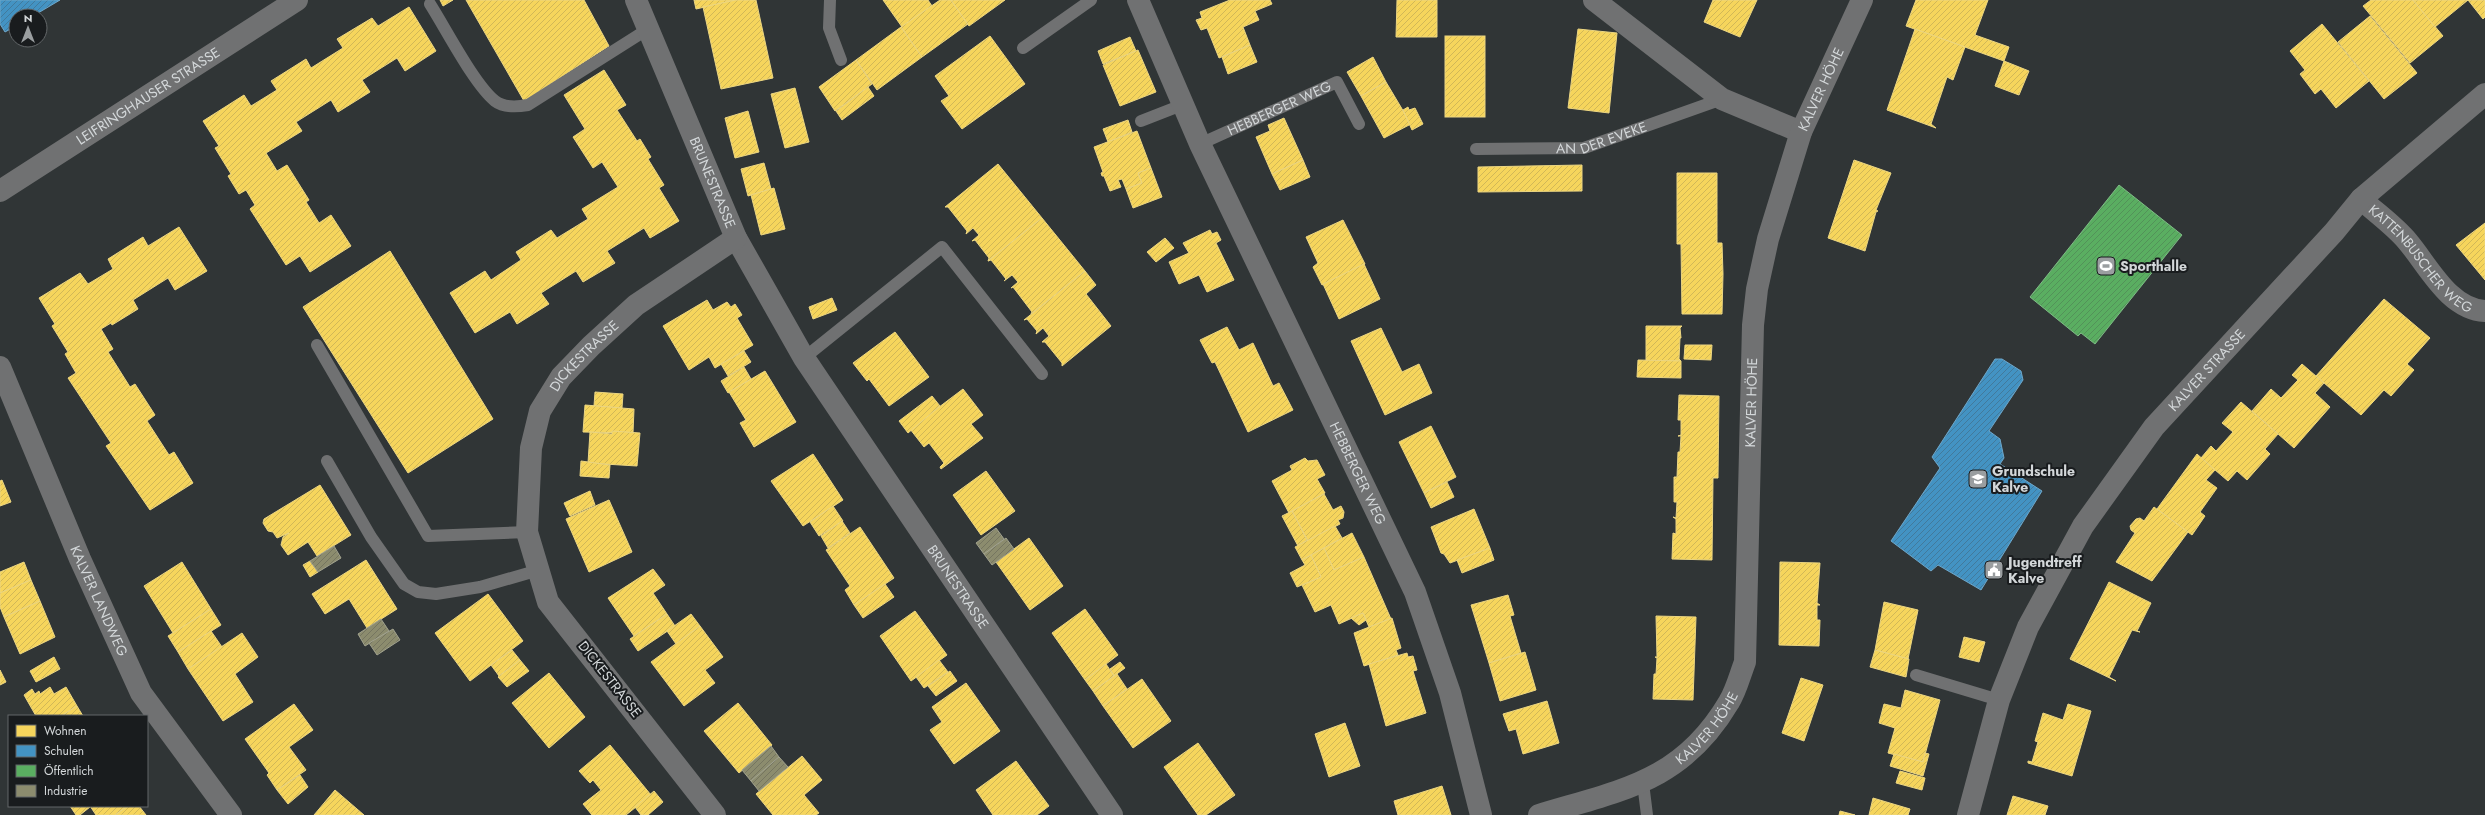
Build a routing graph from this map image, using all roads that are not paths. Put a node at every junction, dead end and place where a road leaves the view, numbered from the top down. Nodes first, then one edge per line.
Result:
1 (297, 0) edge
2 (636, 0) edge
3 (830, 0) edge
4 (1091, 0) edge
5 (1594, 0) edge
6 (1862, 0) edge
7 (1145, 2) edge
8 (430, 4) dead end
9 (648, 29) junction
10 (1023, 48) dead end
11 (841, 60) dead end
12 (2485, 94) edge
13 (1722, 99) junction
14 (1182, 105) junction
15 (1141, 121) dead end
16 (1359, 124) dead end
17 (1801, 132) junction
18 (1200, 144) junction
19 (1476, 149) dead end
20 (0, 191) edge
21 (2361, 199) junction
22 (736, 238) junction
23 (2485, 311) edge
24 (317, 345) dead end
25 (804, 358) junction
26 (0, 367) edge
27 (1042, 374) dead end
28 (326, 461) dead end
29 (527, 532) junction
30 (539, 570) junction
31 (1916, 675) dead end
32 (1999, 700) junction
33 (1643, 783) junction
34 (231, 815) edge
35 (715, 815) edge
36 (1112, 815) edge
37 (1481, 815) edge
38 (1539, 815) edge
39 (1647, 815) edge
40 (1968, 815) edge

1 - 20 street, LEIFRINGHAUSER STRASSE
2 - 9 street, BRUNESTRASSE
3 - 11 lane
4 - 10 lane
5 - 13 street
6 - 17 street, KALVER HÖHE
7 - 14 street, HEBBERGER WEG
8 - 9 lane
9 - 22 street, BRUNESTRASSE
12 - 21 street, KALVER STRASSE
13 - 17 street
13 - 19 lane, AN DER EVEKE
14 - 15 lane
14 - 18 street, HEBBERGER WEG
16 - 18 lane, HEBBERGER WEG
17 - 33 street, KALVER HÖHE
18 - 37 street, HEBBERGER WEG
21 - 23 street, KATTENBUSCHER WEG
21 - 32 street, KALVER STRASSE
22 - 25 street, BRUNESTRASSE
22 - 29 street, DICKESTRASSE
24 - 29 lane
25 - 27 lane
25 - 36 street, BRUNESTRASSE
26 - 34 street, KALVER LANDWEG
28 - 30 lane
29 - 30 street, DICKESTRASSE
30 - 35 street, DICKESTRASSE
31 - 32 lane
32 - 40 street, KALVER STRASSE
33 - 38 street, KALVER HÖHE
33 - 39 lane

